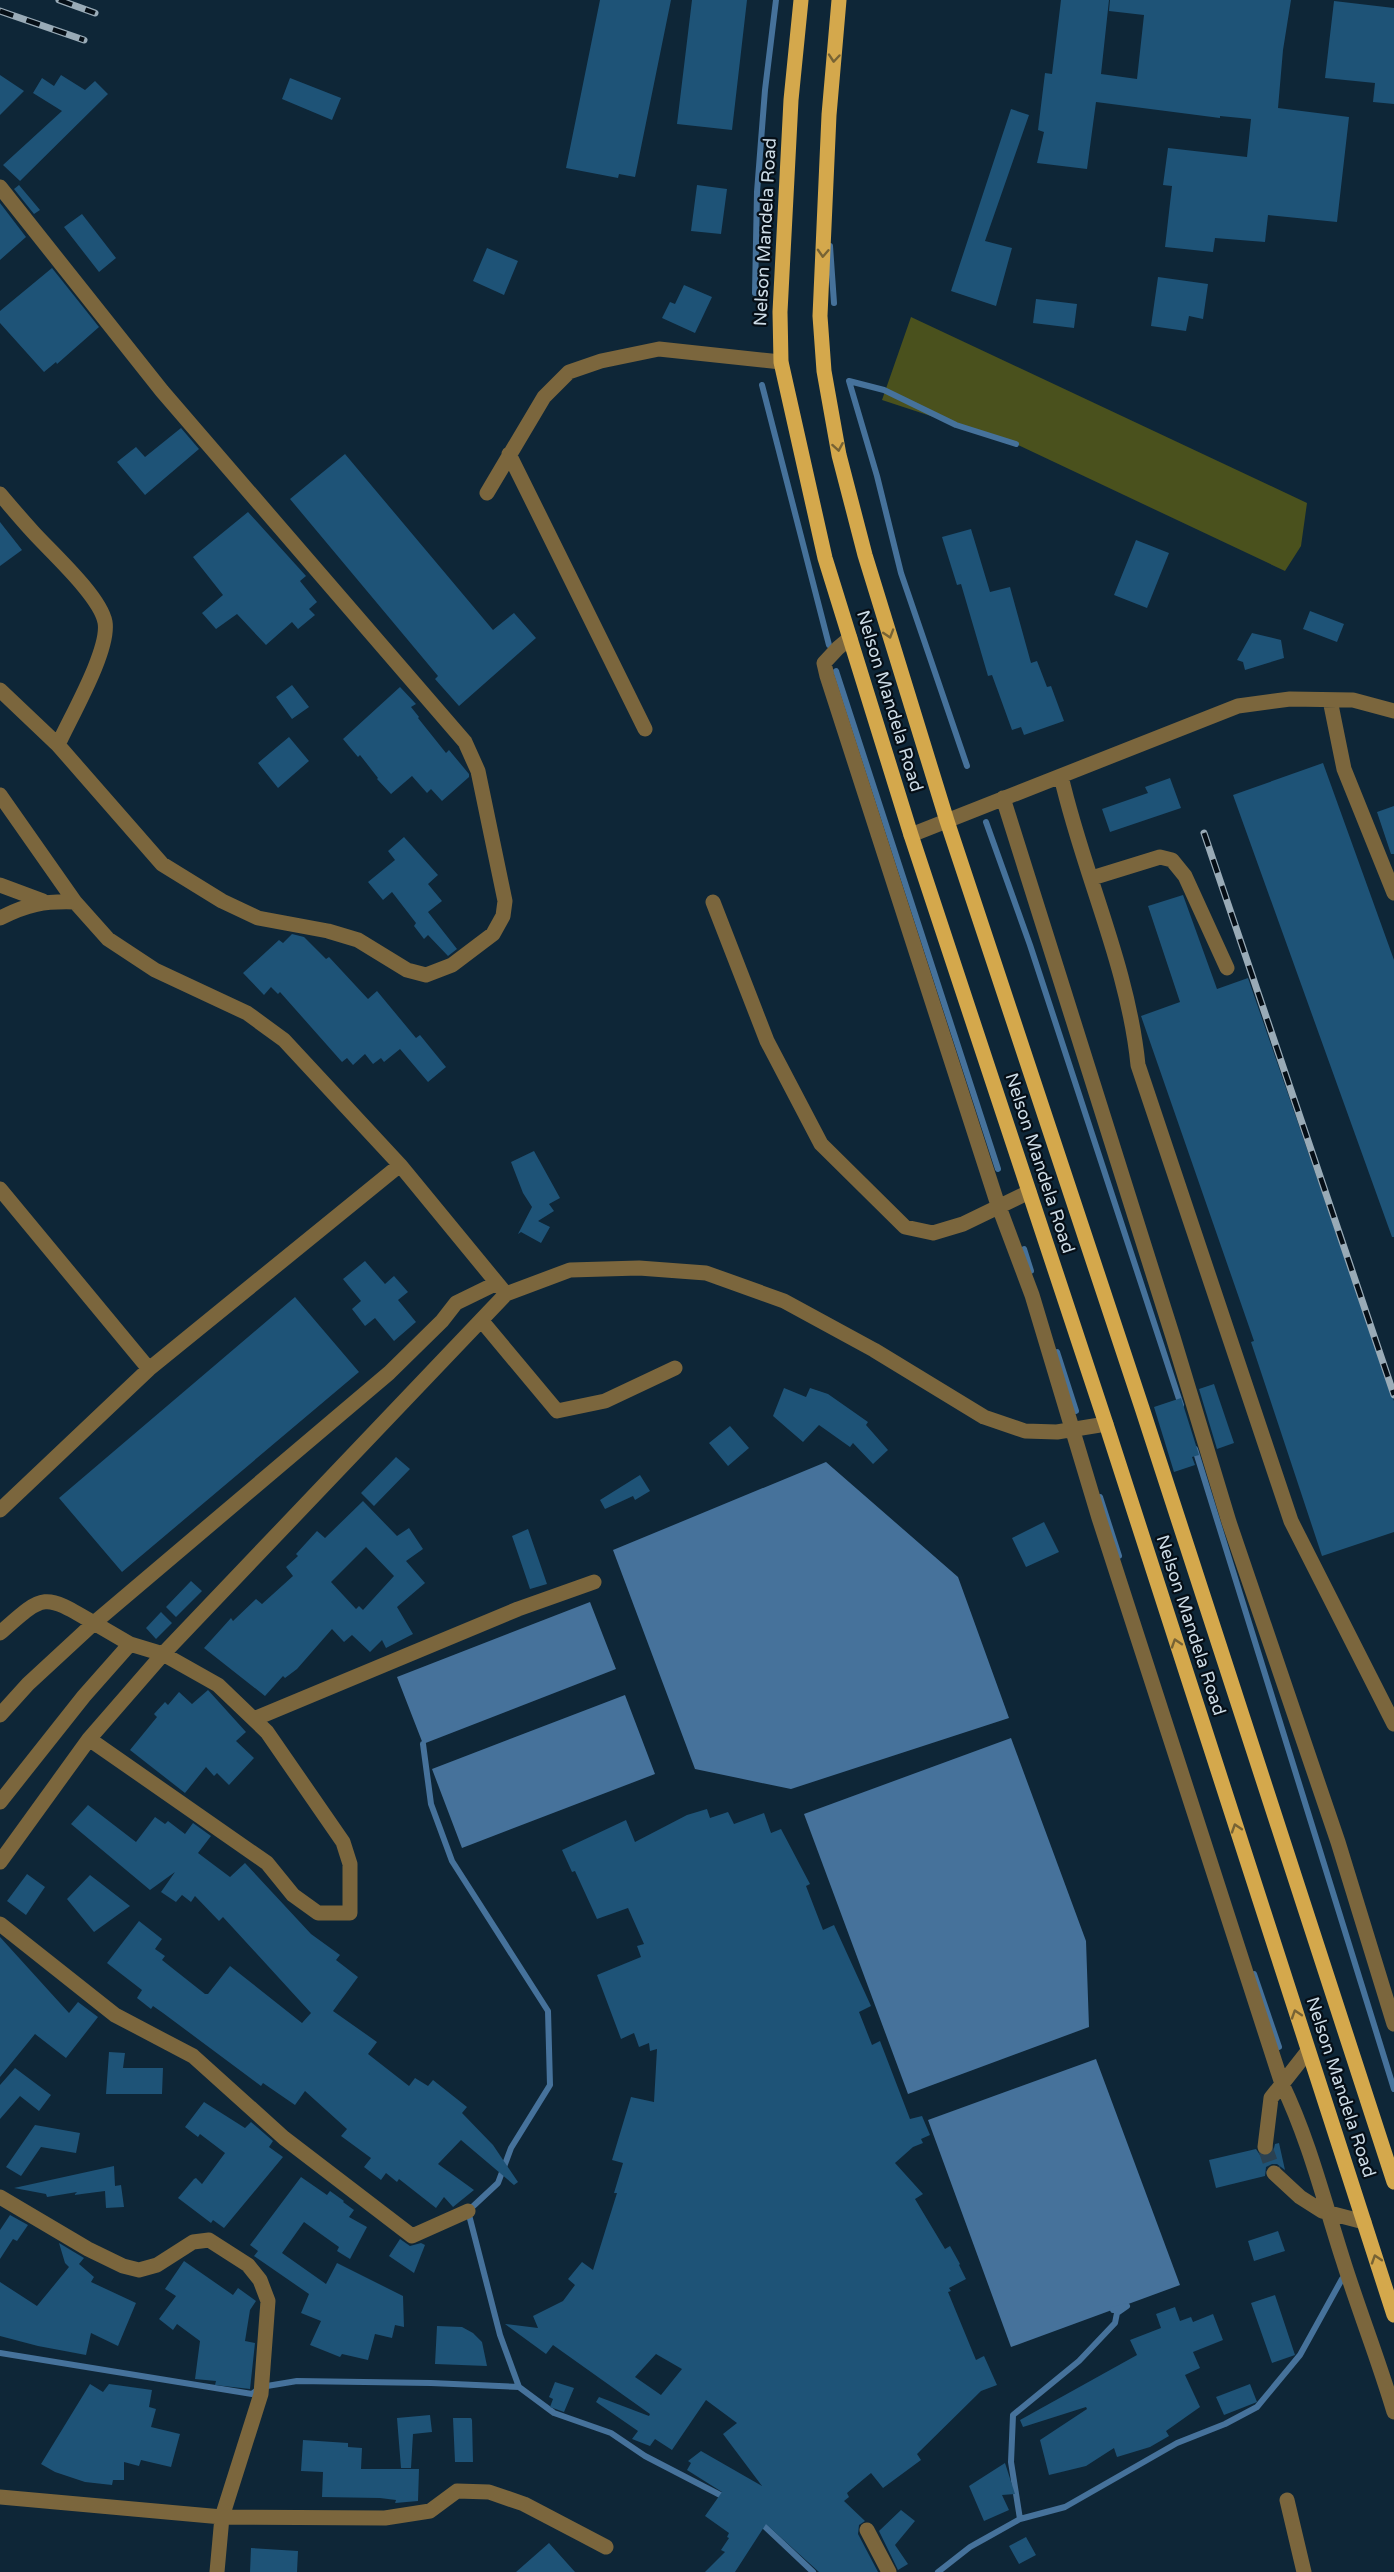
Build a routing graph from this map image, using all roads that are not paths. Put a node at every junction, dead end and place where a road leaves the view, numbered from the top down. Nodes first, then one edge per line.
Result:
1 (801, 0) edge
2 (839, 0) edge
3 (0, 187) edge
4 (781, 362) junction
5 (509, 454) junction
6 (487, 493) dead end
7 (0, 494) edge
8 (850, 638) junction
9 (0, 690) edge
10 (1330, 700) junction
11 (1394, 711) edge
12 (645, 729) dead end
13 (58, 745) junction
14 (1061, 776) junction
15 (0, 795) edge
16 (1003, 798) junction
17 (947, 820) junction
18 (911, 835) junction
19 (1092, 878) junction
20 (0, 885) edge
21 (1394, 893) edge
22 (43, 901) junction
23 (75, 902) junction
24 (713, 902) dead end
25 (0, 918) edge
26 (1227, 968) dead end
27 (400, 1164) junction
28 (0, 1189) edge
29 (1029, 1192) junction
30 (999, 1207) junction
31 (502, 1288) junction
32 (481, 1320) junction
33 (675, 1368) dead end
34 (149, 1369) junction
35 (1106, 1424) junction
36 (1072, 1429) junction
37 (0, 1510) edge
38 (594, 1582) dead end
39 (94, 1623) junction
40 (0, 1633) edge
41 (130, 1644) junction
42 (163, 1654) junction
43 (0, 1715) edge
44 (254, 1719) junction
45 (1394, 1724) edge
46 (89, 1739) junction
47 (0, 1802) edge
48 (0, 1862) edge
49 (0, 1924) edge
50 (1394, 2024) edge
51 (1308, 2051) junction
52 (1282, 2084) junction
53 (1265, 2147) tunnel mouth
54 (1274, 2173) tunnel mouth
55 (1394, 2182) edge
56 (0, 2197) edge
57 (468, 2211) dead end
58 (1328, 2213) junction
59 (1364, 2222) junction
60 (1394, 2315) edge
61 (1394, 2412) edge
62 (0, 2497) edge
63 (1287, 2500) dead end
64 (222, 2517) junction
65 (867, 2530) dead end
66 (606, 2547) dead end
67 (217, 2572) edge
68 (889, 2572) edge
69 (1304, 2572) edge

1 - 4 main road, Nelson Mandela Road
2 -> 17 main road, Nelson Mandela Road
3 - 13 street
4 - 5 street
4 - 8 main road, Nelson Mandela Road
5 - 6 street
5 - 12 street
7 - 13 street
8 - 18 main road, Nelson Mandela Road
8 - 30 street
9 - 13 street
10 - 11 street
10 - 14 street
10 - 21 street
14 - 16 street
14 - 19 street
15 - 23 street
16 - 17 street
16 - 50 street
17 - 18 street
17 - 55 main road, Nelson Mandela Road
18 - 29 main road, Nelson Mandela Road
19 - 26 street
19 - 45 street
20 - 22 street
22 - 23 street
22 - 25 street
23 - 27 street
24 - 30 street
27 - 31 street
27 - 34 street
28 - 34 street
29 - 30 street
29 - 35 main road, Nelson Mandela Road
30 - 36 street
31 - 32 street
31 - 36 street
31 - 39 street
32 - 33 street
32 - 42 street
34 - 37 street
35 - 36 street
51 -> 35 main road, Nelson Mandela Road
36 - 52 street
38 - 44 street
39 - 40 street
39 - 41 street
39 - 43 street
41 - 42 street
41 - 47 street
42 - 44 street
42 - 46 street
44 - 46 street
46 - 48 street
49 - 57 street
51 - 52 street
51 - 59 main road, Nelson Mandela Road
52 - 53 street
52 - 58 street
54 - 58 street
56 - 64 street
58 - 59 street
58 - 61 street
60 -> 59 main road, Nelson Mandela Road
62 - 64 street
63 - 69 street
64 - 66 street
64 - 67 street
65 - 68 street

